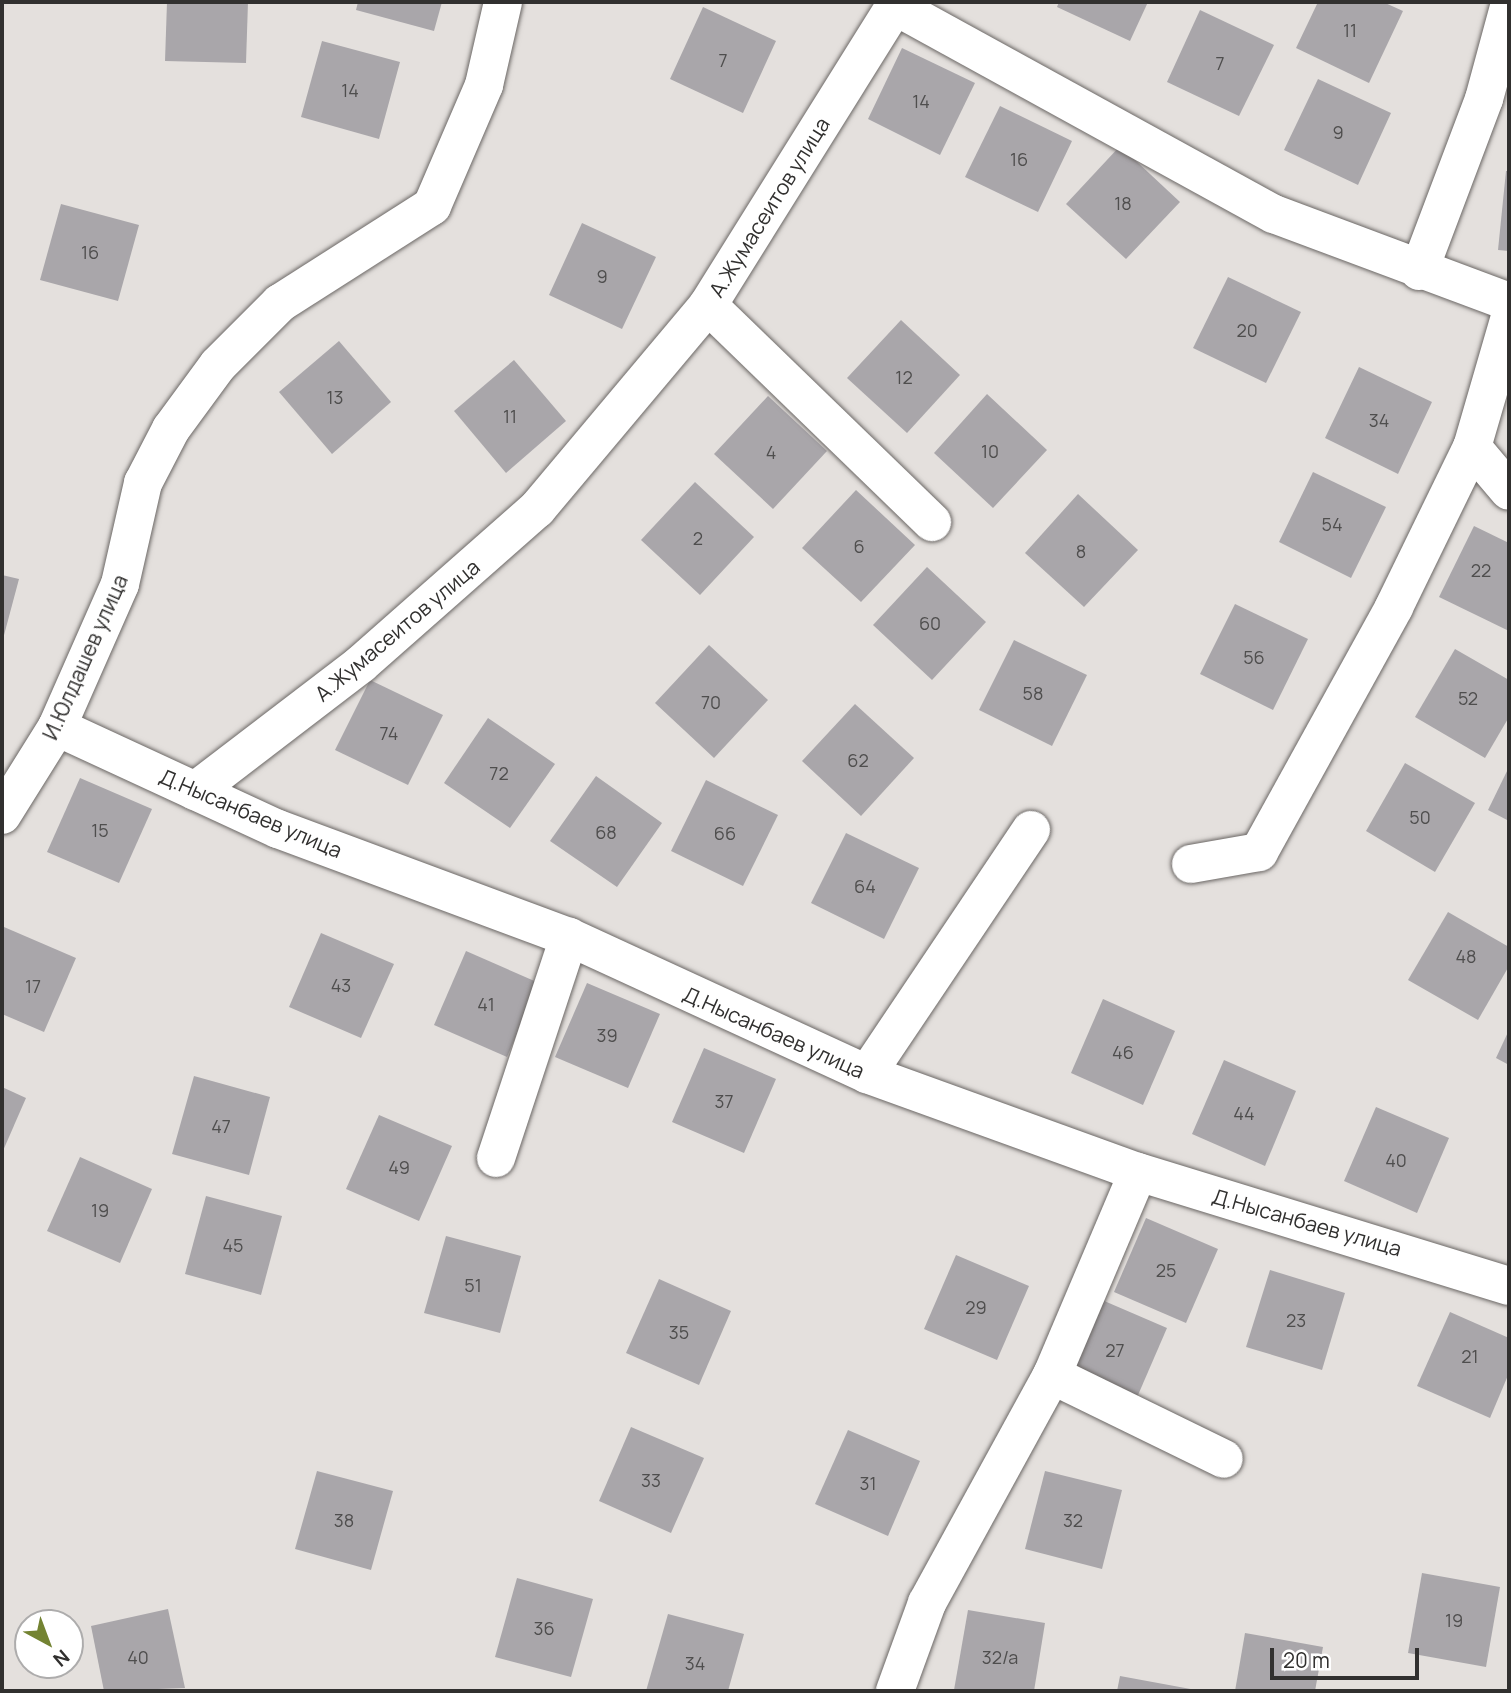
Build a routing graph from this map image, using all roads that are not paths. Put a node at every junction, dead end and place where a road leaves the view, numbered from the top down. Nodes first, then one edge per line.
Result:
1 (503, 2) edge
2 (1509, 7) edge
3 (1419, 271) junction
4 (1509, 302) edge
5 (708, 305) junction
6 (1509, 320) edge
7 (1472, 447) junction
8 (1509, 491) edge
9 (932, 522) dead end
10 (57, 727) junction
11 (195, 791) junction
12 (2, 815) edge
13 (1031, 830) dead end
14 (1191, 864) dead end
15 (569, 937) junction
16 (867, 1074) junction
17 (496, 1158) dead end
18 (1138, 1172) junction
19 (1509, 1286) edge
20 (1052, 1375) junction
21 (1224, 1459) dead end
22 (895, 1691) edge

1 - 10 street, И.Юлдашев улица
2 - 3 street
3 - 4 street, А.Жумасеитов улица
3 - 5 street, А.Жумасеитов улица
5 - 9 street
5 - 11 street, А.Жумасеитов улица
6 - 7 street
7 - 8 street
7 - 14 street
10 - 11 street, Д.Нысанбаев улица
10 - 12 street, И.Юлдашев улица
11 - 15 street, Д.Нысанбаев улица
13 - 16 street
15 - 16 street, Д.Нысанбаев улица
15 - 17 street
16 - 18 street, Д.Нысанбаев улица
18 - 19 street, Д.Нысанбаев улица
18 - 20 street
20 - 21 street
20 - 22 street

